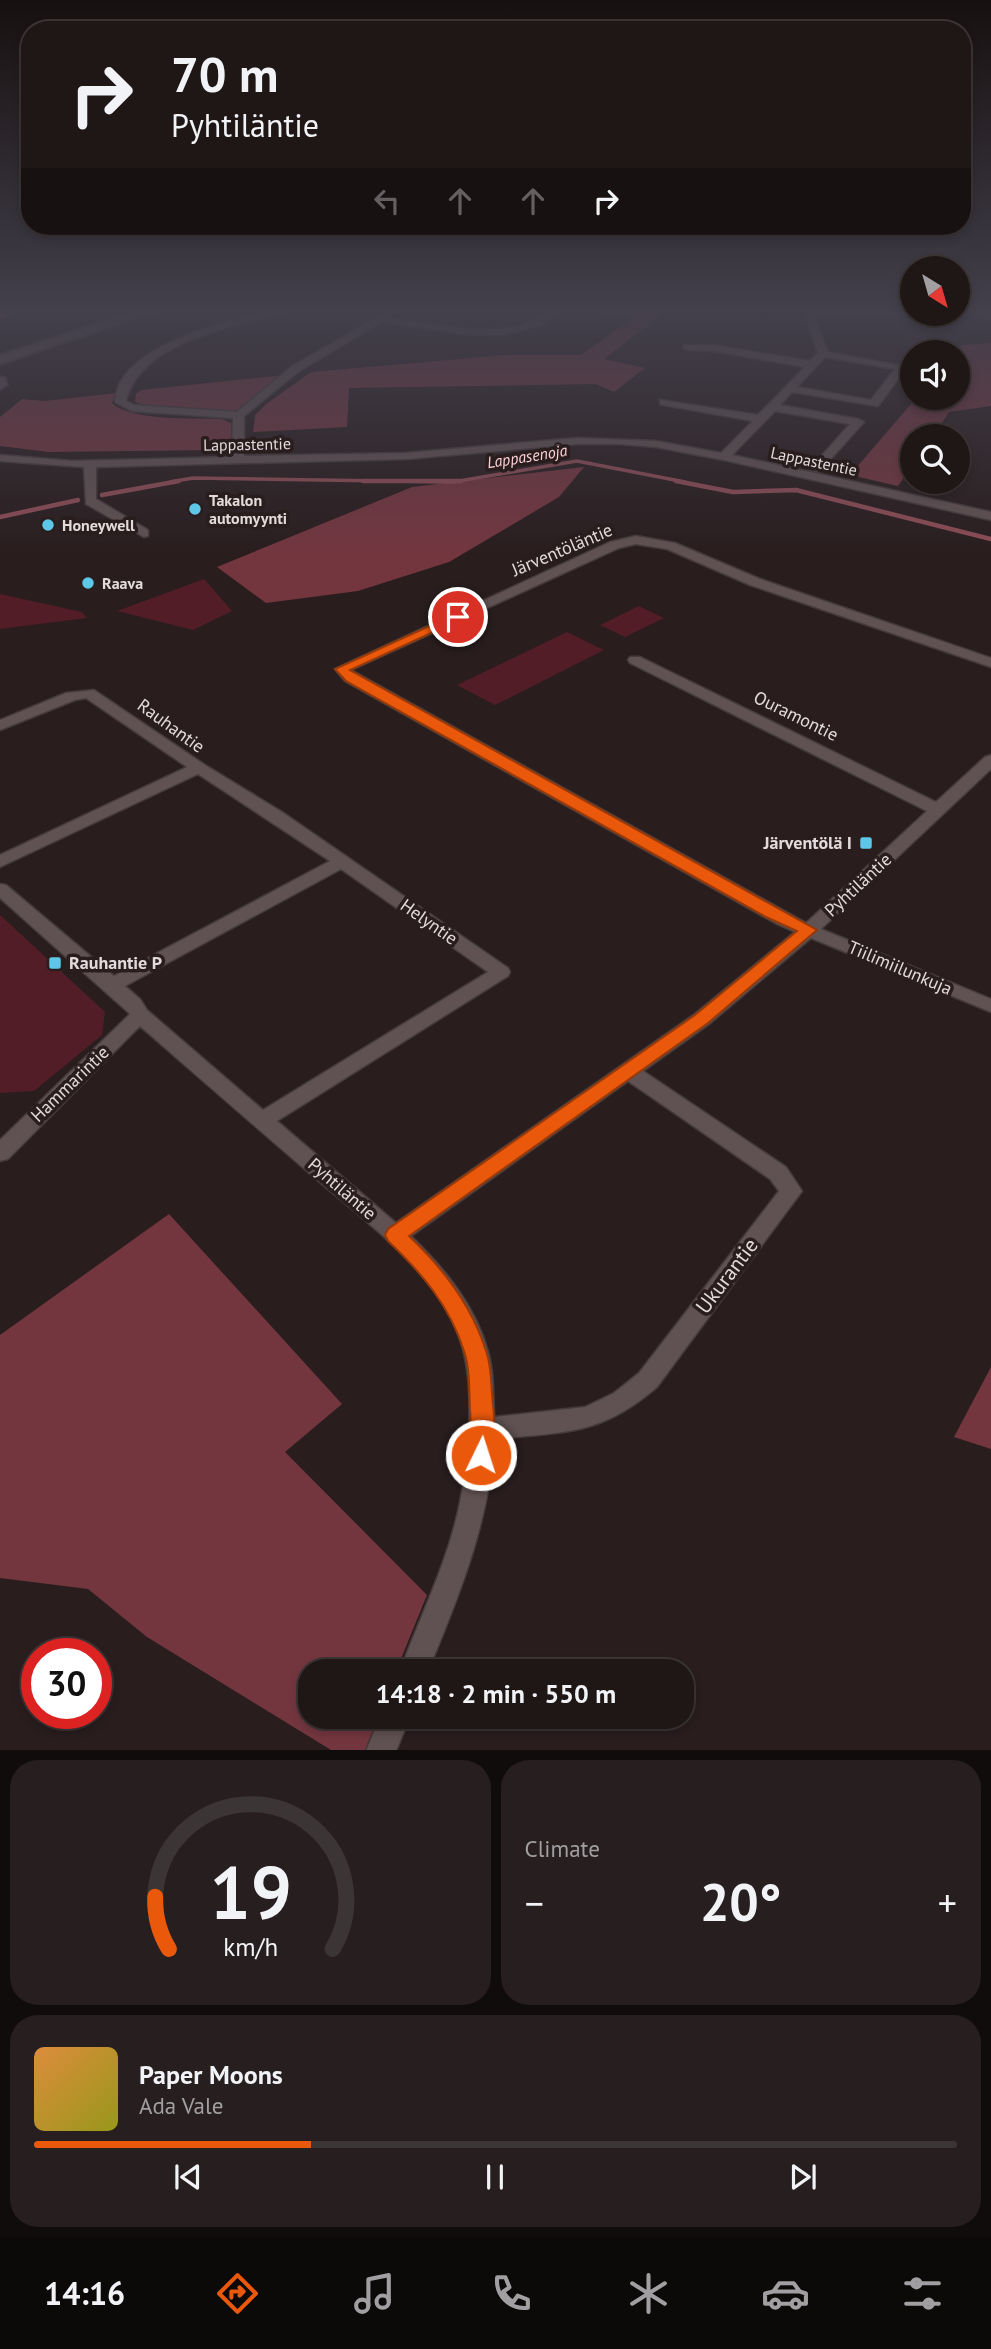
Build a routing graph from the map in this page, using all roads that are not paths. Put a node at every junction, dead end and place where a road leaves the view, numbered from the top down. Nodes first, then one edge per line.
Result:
1 (120, 392) edge
2 (267, 392) edge
3 (788, 392) edge
4 (806, 392) edge
5 (883, 392) edge
6 (664, 402) dead end
7 (773, 407) junction
8 (239, 415) junction
9 (761, 419) junction
10 (723, 457) junction
11 (0, 458) edge
12 (238, 460) junction
13 (89, 463) junction
14 (815, 470) dead end
15 (991, 499) edge
16 (987, 515) edge
17 (144, 533) dead end
18 (635, 660) dead end
19 (991, 663) edge
20 (0, 725) edge
21 (991, 760) edge
22 (199, 768) junction
23 (939, 810) junction
24 (0, 862) edge
25 (342, 862) junction
26 (0, 889) edge
27 (809, 930) junction
28 (112, 985) junction
29 (991, 1006) edge
30 (140, 1015) junction
31 (630, 1072) junction
32 (263, 1120) junction
33 (0, 1153) edge
34 (395, 1235) junction
35 (484, 1429) junction
36 (419, 1659) edge
37 (390, 1729) edge
38 (381, 1750) edge

1 - 8 street
2 - 8 street
3 - 7 street
4 - 5 street
6 - 9 street
7 - 9 street
7 - 14 street
8 - 12 street
9 - 10 street
10 - 12 street, Lappastentie
10 - 16 street, Lappastentie
11 - 13 street, Lappastentie
12 - 13 street, Lappastentie
13 - 17 street
15 - 16 street
18 - 23 street, Ouramontie
19 - 27 street, Järventöläntie
20 - 22 street, Rauhantie
21 - 23 street, Pyhtiläntie
22 - 24 street, Rauhantie
22 - 25 street
23 - 27 street, Pyhtiläntie
25 - 28 street
25 - 32 street, Helyntie
26 - 28 street, Pyhtiläntie
27 - 29 street, Tiilimiilunkuja
27 - 31 street, Pyhtiläntie
28 - 30 street, Pyhtiläntie
30 - 32 street, Pyhtiläntie
30 - 33 street, Hammarintie
31 - 34 street, Pyhtiläntie
31 - 35 street, Ukurantie
32 - 34 street, Pyhtiläntie
34 - 35 street
35 - 36 street
37 - 38 street

